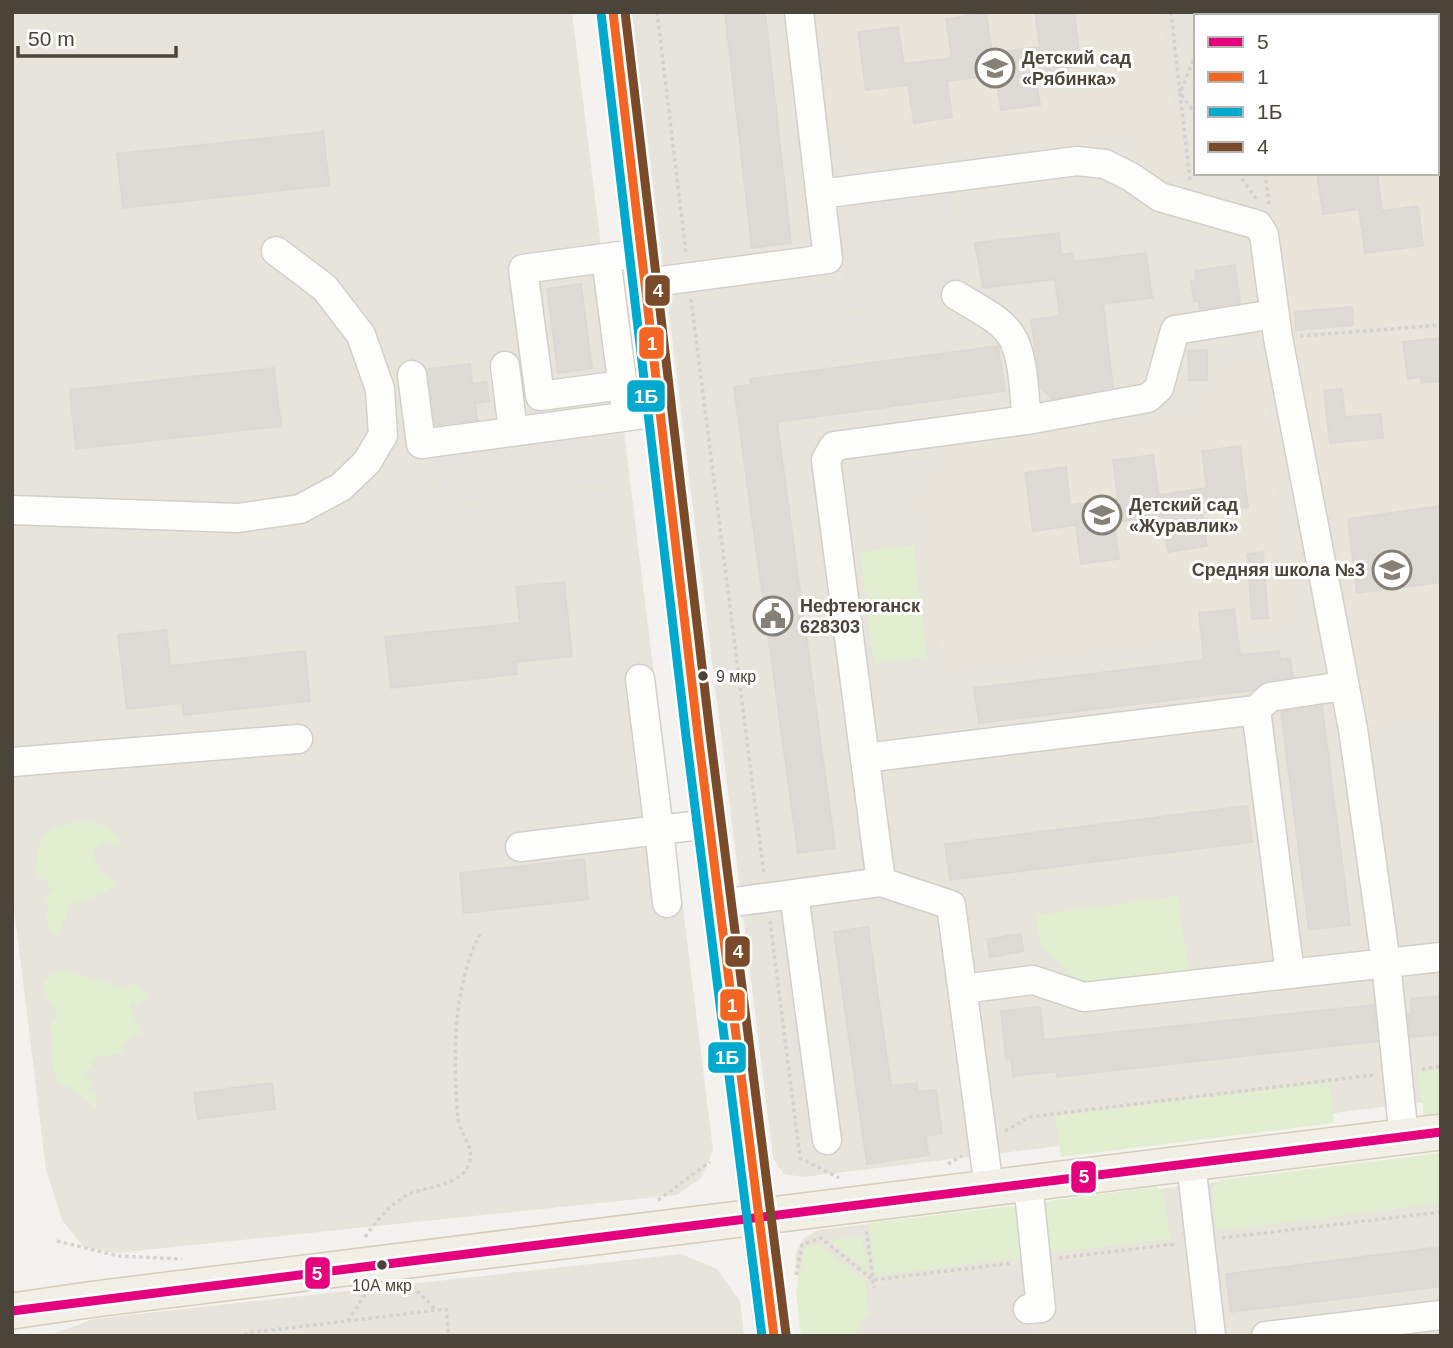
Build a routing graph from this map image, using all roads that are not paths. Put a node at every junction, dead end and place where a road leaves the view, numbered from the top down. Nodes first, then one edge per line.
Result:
1 (613, 12) edge
2 (799, 12) edge
3 (820, 194) junction
4 (276, 251) dead end
5 (606, 258) junction
6 (644, 268) junction
7 (956, 295) dead end
8 (1276, 326) junction
9 (505, 366) dead end
10 (412, 375) dead end
11 (622, 385) junction
12 (644, 414) junction
13 (1027, 420) junction
14 (513, 431) junction
15 (12, 510) edge
16 (640, 679) dead end
17 (1343, 686) junction
18 (1256, 710) junction
19 (298, 739) dead end
20 (865, 758) junction
21 (12, 762) edge
22 (709, 824) junction
23 (659, 830) junction
24 (520, 847) dead end
25 (881, 882) junction
26 (781, 896) junction
27 (667, 903) dead end
28 (720, 904) junction
29 (1441, 957) edge
30 (1386, 963) junction
31 (1290, 974) junction
32 (963, 989) junction
33 (1441, 1132) edge
34 (1404, 1137) junction
35 (827, 1140) dead end
36 (1191, 1163) junction
37 (1028, 1183) junction
38 (989, 1188) junction
39 (759, 1216) junction
40 (1028, 1309) dead end
41 (12, 1311) edge
42 (1441, 1315) edge
43 (774, 1336) edge
44 (1211, 1336) edge
45 (1266, 1336) edge

1 - 6 main road
2 - 3 lane
3 - 6 lane
3 - 8 lane
4 - 15 lane
5 - 6 lane
5 - 11 lane
5 - 11 lane
6 - 12 main road
7 - 13 lane
8 - 13 lane
8 - 17 lane
9 - 14 lane
10 - 14 lane
11 - 12 lane
12 - 14 lane
12 - 22 main road
13 - 20 lane
16 - 23 lane
17 - 18 lane
17 - 30 lane
18 - 20 lane
18 - 31 lane
19 - 21 lane
20 - 25 lane
22 - 23 lane
22 - 28 main road
23 - 24 lane
23 - 27 lane
25 - 26 lane
25 - 32 lane
26 - 28 lane
26 - 35 lane
28 - 39 main road
29 - 30 lane
30 - 31 lane
30 - 34 lane
31 - 32 lane
32 - 38 lane
33 - 34 main road
34 - 36 main road
36 - 37 main road
36 - 44 lane
37 - 38 main road
37 - 40 lane
38 - 39 main road
39 - 41 main road
39 - 43 main road
42 - 45 lane

